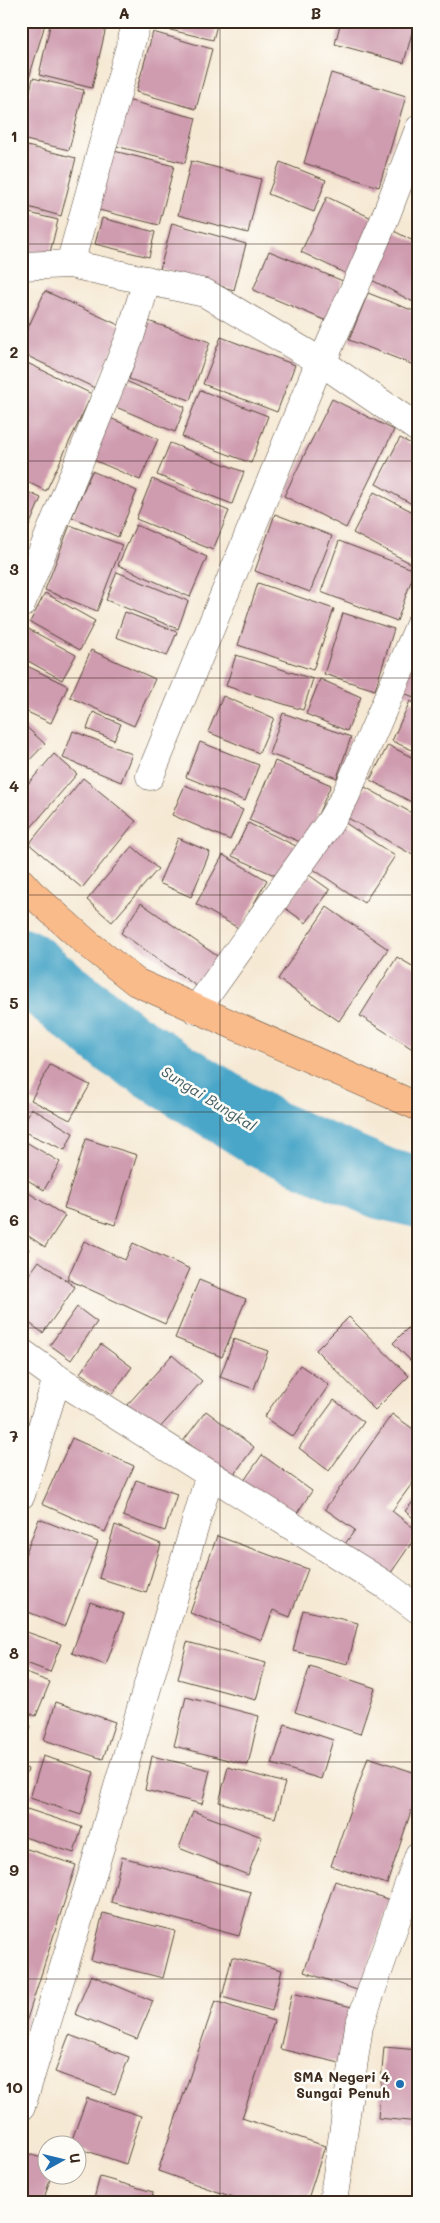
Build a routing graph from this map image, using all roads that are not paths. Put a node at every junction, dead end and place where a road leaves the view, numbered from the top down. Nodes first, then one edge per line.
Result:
1 (137, 21) edge
2 (419, 129) edge
3 (70, 264) junction
4 (21, 266) edge
5 (147, 280) junction
6 (320, 361) junction
7 (419, 428) edge
8 (21, 604) edge
9 (419, 626) edge
10 (150, 776) dead end
11 (21, 882) edge
12 (196, 1010) junction
13 (419, 1108) edge
14 (21, 1352) edge
15 (57, 1378) junction
16 (210, 1474) junction
17 (21, 1495) edge
18 (419, 1610) edge
19 (419, 1855) edge
20 (21, 2107) edge
21 (333, 2202) edge

1 - 3 street
2 - 6 street
3 - 4 street
3 - 5 street
5 - 6 street
5 - 8 street
6 - 7 street
6 - 10 street
9 - 12 street
11 - 12 main road
12 - 13 main road
14 - 15 street
15 - 16 street
15 - 17 street
16 - 18 street
16 - 20 street
19 - 21 street

